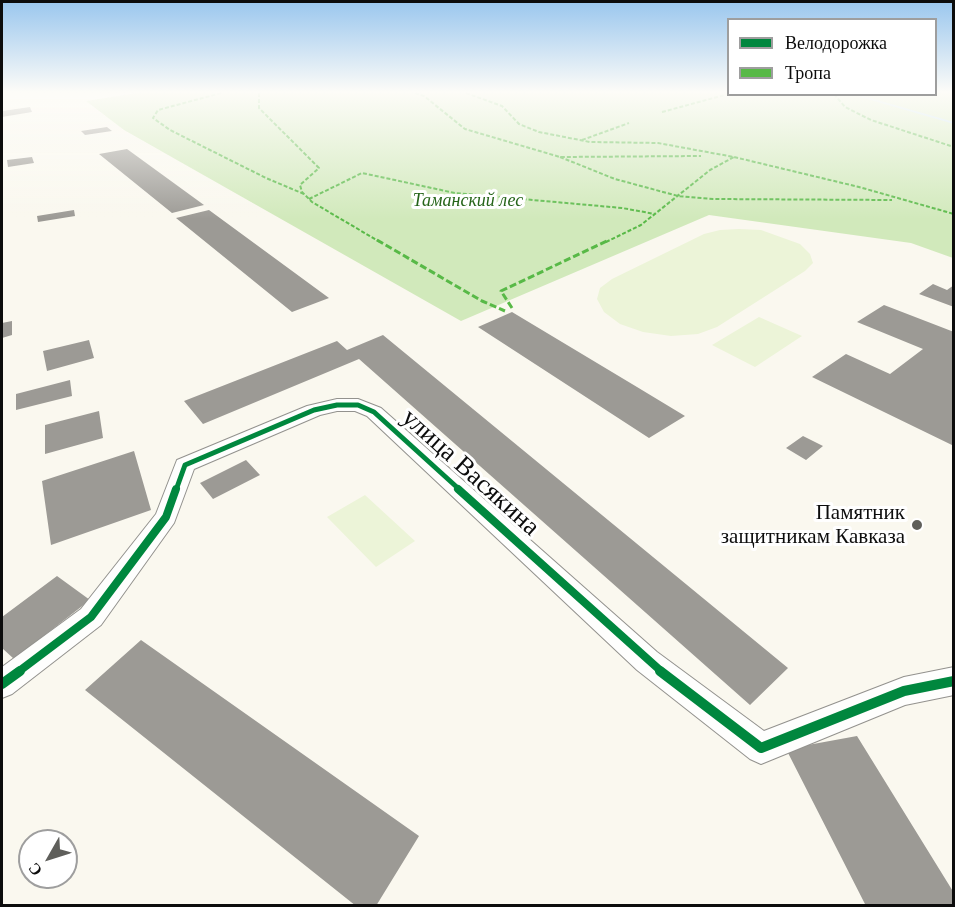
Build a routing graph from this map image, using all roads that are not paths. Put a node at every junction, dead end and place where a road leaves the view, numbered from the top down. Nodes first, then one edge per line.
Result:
1 (954, 681) edge
2 (2, 684) edge

1 - 2 street, улица Васякина

